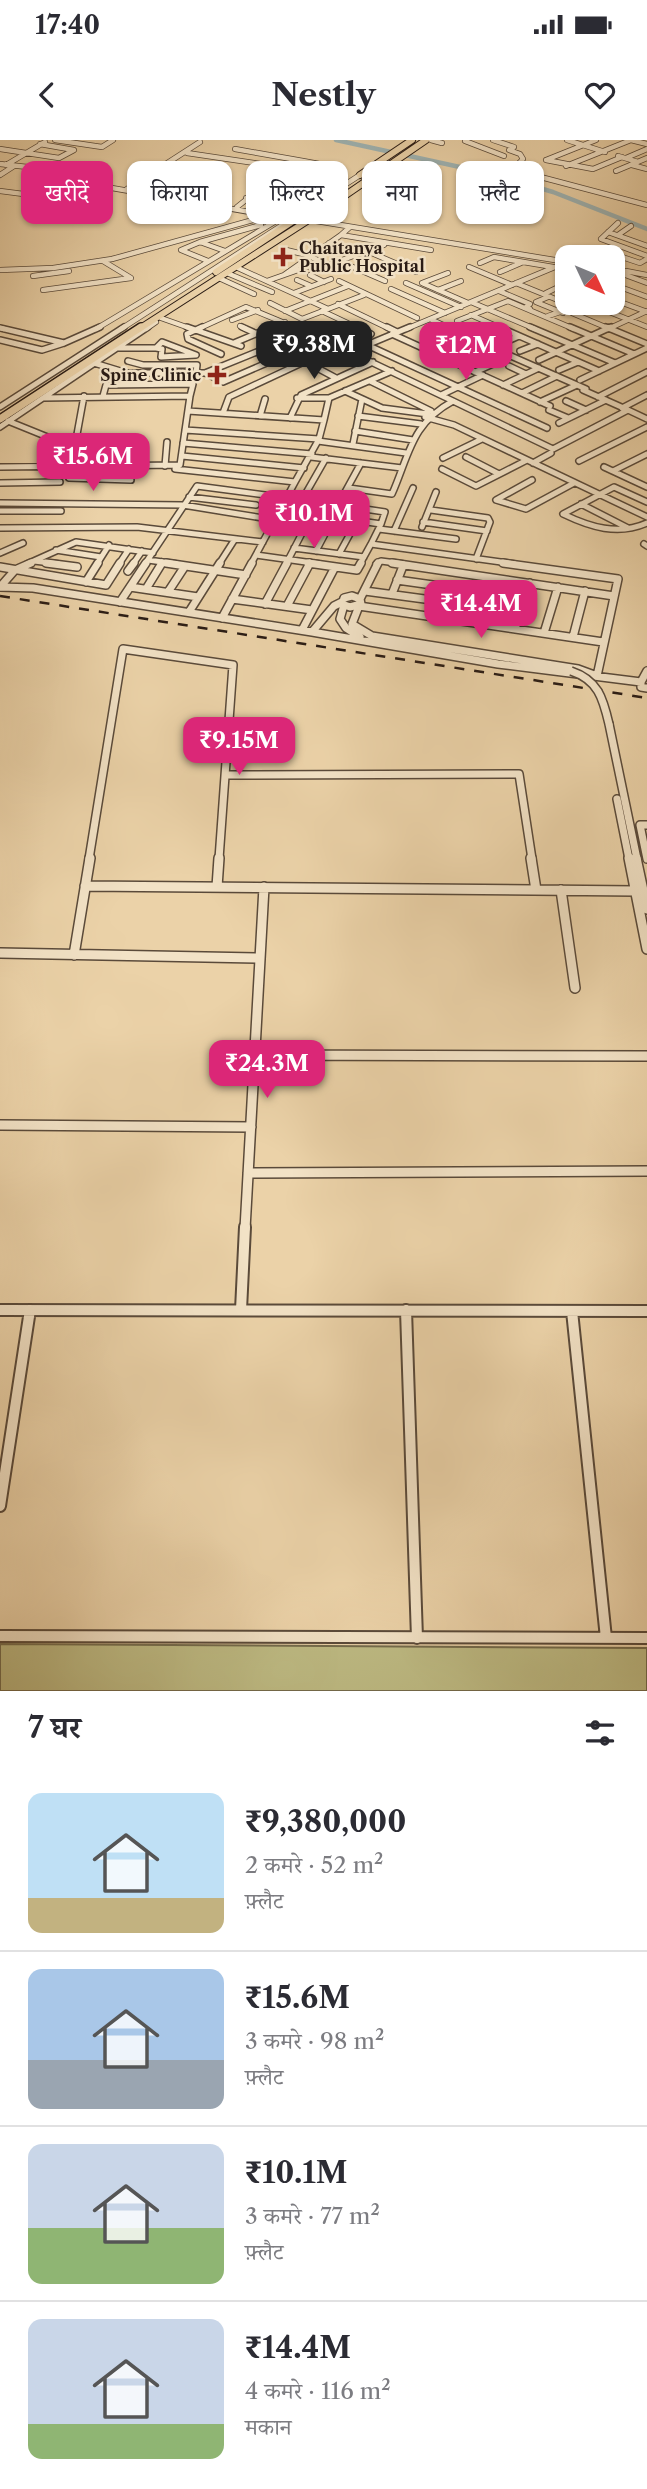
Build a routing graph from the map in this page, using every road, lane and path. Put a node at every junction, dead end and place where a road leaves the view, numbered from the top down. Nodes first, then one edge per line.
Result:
1 (47, 140) edge
2 (55, 140) edge
3 (81, 140) edge
4 (113, 140) edge
5 (406, 140) edge
6 (412, 140) edge
7 (419, 140) edge
8 (429, 140) edge
9 (493, 140) edge
10 (567, 140) edge
11 (596, 140) edge
12 (465, 141) edge
13 (200, 142) dead end
14 (76, 143) junction
15 (442, 143) dead end
16 (40, 144) junction
17 (583, 145) junction
18 (647, 147) edge
19 (400, 148) junction
20 (0, 149) edge
21 (235, 149) dead end
22 (509, 150) junction
23 (603, 151) junction
24 (26, 153) junction
25 (187, 153) junction
26 (497, 153) junction
27 (504, 156) dead end
28 (624, 157) junction
29 (647, 158) edge
30 (303, 160) joint
31 (385, 160) junction
32 (174, 161) edge
33 (308, 161) edge
34 (246, 162) edge
35 (638, 162) junction
36 (0, 164) edge
37 (632, 164) junction
38 (6, 165) junction
39 (14, 166) junction
40 (566, 166) junction
41 (21, 167) edge
42 (647, 169) edge
43 (617, 171) dead end
44 (0, 175) edge
45 (360, 176) junction
46 (348, 183) edge
47 (113, 187) edge
48 (127, 189) edge
49 (348, 189) edge
50 (0, 191) edge
51 (21, 194) edge
52 (246, 198) edge
53 (647, 205) edge
54 (232, 206) edge
55 (237, 207) junction
56 (246, 209) edge
57 (246, 221) edge
58 (246, 222) edge
59 (618, 223) dead end
60 (266, 224) edge
61 (268, 224) edge
62 (280, 224) edge
63 (303, 224) edge
64 (324, 224) edge
65 (631, 226) dead end
66 (351, 227) junction
67 (608, 232) junction
68 (341, 234) junction
69 (618, 235) junction
70 (601, 239) junction
71 (200, 242) junction
72 (329, 243) junction
73 (384, 245) dead end
74 (592, 245) edge
75 (647, 246) edge
76 (282, 249) dead end
77 (431, 250) dead end
78 (225, 251) junction
79 (367, 251) junction
80 (356, 255) junction
81 (310, 256) junction
82 (625, 258) edge
83 (103, 260) junction
84 (647, 260) edge
85 (208, 261) junction
86 (339, 261) junction
87 (321, 262) junction
88 (524, 262) junction
89 (555, 262) edge
90 (480, 263) dead end
91 (640, 263) junction
92 (555, 264) edge
93 (110, 265) junction
94 (469, 267) dead end
95 (238, 268) junction
96 (555, 268) edge
97 (0, 269) edge
98 (625, 271) edge
99 (416, 272) dead end
100 (500, 272) dead end
101 (631, 272) junction
102 (448, 273) dead end
103 (284, 275) junction
104 (310, 275) dead end
105 (625, 275) edge
106 (647, 275) edge
107 (33, 276) dead end
108 (222, 276) junction
109 (331, 279) dead end
110 (297, 280) dead end
111 (267, 281) junction
112 (339, 281) dead end
113 (385, 281) dead end
114 (461, 281) dead end
115 (324, 282) junction
116 (406, 283) dead end
117 (647, 283) edge
118 (517, 285) junction
119 (311, 286) junction
120 (348, 286) junction
121 (391, 289) dead end
122 (625, 289) edge
123 (43, 290) dead end
124 (438, 290) junction
125 (555, 290) edge
126 (272, 292) dead end
127 (502, 292) junction
128 (293, 293) junction
129 (254, 294) dead end
130 (364, 295) junction
131 (547, 295) junction
132 (647, 297) edge
133 (555, 298) edge
134 (310, 301) junction
135 (270, 303) dead end
136 (470, 303) junction
137 (533, 303) junction
138 (625, 303) edge
139 (338, 304) junction
140 (461, 306) junction
141 (486, 308) junction
142 (258, 310) junction
143 (285, 310) junction
144 (325, 310) junction
145 (555, 310) edge
146 (647, 312) edge
147 (445, 313) junction
148 (555, 314) edge
149 (471, 315) junction
150 (577, 315) edge
151 (619, 315) edge
152 (221, 316) junction
153 (161, 317) junction
154 (417, 318) dead end
155 (430, 319) junction
156 (629, 319) junction
157 (212, 320) junction
158 (457, 321) dead end
159 (285, 323) junction
160 (378, 324) junction
161 (494, 325) junction
162 (225, 326) dead end
163 (240, 326) dead end
164 (647, 327) edge
165 (0, 328) edge
166 (197, 328) junction
167 (609, 328) junction
168 (362, 330) junction
169 (304, 331) junction
170 (481, 331) dead end
171 (395, 333) junction
172 (458, 333) junction
173 (257, 334) junction
174 (371, 334) dead end
175 (279, 335) dead end
176 (314, 336) junction
177 (519, 336) junction
178 (591, 337) junction
179 (288, 339) junction
180 (0, 340) edge
181 (475, 340) junction
182 (260, 342) dead end
183 (326, 342) junction
184 (64, 343) junction
185 (233, 343) junction
186 (503, 343) dead end
187 (538, 344) junction
188 (367, 345) junction
189 (572, 345) junction
190 (241, 346) dead end
191 (647, 346) edge
192 (268, 347) junction
193 (336, 347) junction
194 (421, 347) junction
195 (117, 348) junction
196 (493, 348) junction
197 (159, 349) junction
198 (520, 351) dead end
199 (232, 352) dead end
200 (350, 352) junction
201 (556, 352) junction
202 (221, 354) dead end
203 (295, 354) dead end
204 (634, 354) junction
205 (476, 356) dead end
206 (511, 356) junction
207 (81, 357) junction
208 (242, 357) junction
209 (448, 360) junction
210 (539, 360) dead end
211 (128, 361) dead end
212 (304, 361) junction
213 (232, 362) junction
214 (373, 362) junction
215 (578, 362) junction
216 (94, 363) junction
217 (615, 363) junction
218 (509, 366) dead end
219 (539, 368) junction
220 (250, 370) junction
221 (392, 371) junction
222 (599, 371) junction
223 (475, 372) junction
224 (646, 372) edge
225 (196, 373) junction
226 (205, 373) junction
227 (558, 373) junction
228 (526, 374) junction
229 (483, 375) junction
230 (335, 378) junction
231 (370, 381) junction
232 (223, 382) junction
233 (578, 382) junction
234 (59, 383) junction
235 (503, 385) junction
236 (458, 387) junction
237 (345, 391) junction
238 (238, 393) junction
239 (522, 393) junction
240 (441, 395) junction
241 (647, 395) edge
242 (35, 396) junction
243 (103, 396) junction
244 (190, 396) junction
245 (84, 397) junction
246 (329, 397) junction
247 (598, 397) junction
248 (297, 398) junction
249 (265, 399) dead end
250 (362, 399) junction
251 (606, 400) junction
252 (453, 401) junction
253 (566, 401) dead end
254 (540, 402) junction
255 (625, 409) junction
256 (0, 410) edge
257 (586, 410) junction
258 (188, 411) junction
259 (223, 413) junction
260 (428, 414) junction
261 (260, 416) junction
262 (358, 416) junction
263 (290, 418) junction
264 (568, 418) junction
265 (647, 419) edge
266 (4, 420) edge
267 (324, 420) junction
268 (559, 423) dead end
269 (421, 424) junction
270 (0, 427) edge
271 (647, 427) edge
272 (547, 428) dead end
273 (185, 429) junction
274 (355, 430) junction
275 (482, 439) junction
276 (318, 440) junction
277 (413, 440) junction
278 (167, 442) dead end
279 (183, 443) junction
280 (92, 444) dead end
281 (353, 444) junction
282 (115, 446) dead end
283 (141, 446) dead end
284 (406, 453) junction
285 (551, 453) dead end
286 (312, 455) junction
287 (182, 456) junction
288 (466, 457) dead end
289 (645, 457) edge
290 (326, 458) junction
291 (443, 458) dead end
292 (579, 461) dead end
293 (530, 462) junction
294 (361, 463) junction
295 (111, 465) junction
296 (139, 465) junction
297 (41, 466) junction
298 (71, 466) junction
299 (87, 466) junction
300 (167, 466) junction
301 (0, 467) edge
302 (604, 467) dead end
303 (181, 468) junction
304 (304, 468) junction
305 (402, 468) junction
306 (442, 469) dead end
307 (208, 471) junction
308 (613, 471) junction
309 (499, 474) junction
310 (646, 475) edge
311 (131, 480) dead end
312 (532, 480) dead end
313 (635, 481) junction
314 (60, 482) dead end
315 (295, 482) junction
316 (0, 483) edge
317 (574, 483) junction
318 (197, 486) junction
319 (647, 487) edge
320 (349, 488) junction
321 (413, 488) dead end
322 (436, 492) dead end
323 (600, 495) junction
324 (189, 497) junction
325 (286, 498) junction
326 (302, 500) junction
327 (318, 502) junction
328 (647, 502) edge
329 (0, 503) edge
330 (581, 504) junction
331 (183, 505) junction
332 (256, 505) dead end
333 (338, 505) junction
334 (0, 510) edge
335 (431, 510) junction
336 (61, 511) dead end
337 (312, 514) junction
338 (334, 517) junction
339 (647, 517) edge
340 (275, 520) junction
341 (357, 520) junction
342 (423, 522) junction
343 (647, 523) edge
344 (380, 526) junction
345 (0, 528) edge
346 (460, 528) junction
347 (168, 529) junction
348 (631, 529) junction
349 (394, 531) junction
350 (487, 531) junction
351 (419, 534) junction
352 (236, 539) junction
353 (456, 539) junction
354 (263, 542) junction
355 (23, 543) dead end
356 (371, 544) junction
357 (109, 545) junction
358 (294, 548) junction
359 (130, 549) junction
360 (56, 550) junction
361 (142, 551) junction
362 (316, 551) junction
363 (0, 553) edge
364 (153, 553) junction
365 (85, 554) junction
366 (339, 554) junction
367 (256, 555) junction
368 (450, 555) junction
369 (101, 557) junction
370 (364, 557) junction
371 (476, 559) junction
372 (148, 560) junction
373 (288, 560) junction
374 (32, 561) junction
375 (162, 562) junction
376 (310, 563) junction
377 (185, 566) junction
378 (402, 566) junction
379 (0, 567) edge
380 (77, 567) junction
381 (335, 567) junction
382 (15, 570) junction
383 (213, 570) junction
384 (116, 571) junction
385 (128, 571) dead end
386 (138, 575) junction
387 (246, 575) junction
388 (67, 579) junction
389 (397, 580) junction
390 (86, 582) junction
391 (530, 583) junction
392 (107, 585) junction
393 (0, 587) edge
394 (130, 587) junction
395 (558, 587) junction
396 (146, 589) junction
397 (365, 591) junction
398 (585, 591) junction
399 (168, 592) junction
400 (392, 594) junction
401 (614, 596) junction
402 (198, 597) junction
403 (98, 598) junction
404 (525, 598) junction
405 (232, 599) junction
406 (120, 602) junction
407 (360, 602) junction
408 (265, 604) junction
409 (343, 604) junction
410 (286, 606) junction
411 (312, 610) junction
412 (188, 612) junction
413 (521, 612) junction
414 (222, 618) junction
415 (515, 629) junction
416 (302, 630) junction
417 (312, 632) junction
418 (544, 633) junction
419 (573, 637) junction
420 (603, 642) junction
421 (647, 671) edge
422 (597, 676) junction
423 (640, 682) junction
424 (647, 688) edge
425 (225, 775) junction
426 (617, 799) dead end
427 (644, 825) edge
428 (647, 859) edge
429 (85, 886) junction
430 (217, 887) junction
431 (264, 887) junction
432 (536, 890) junction
433 (561, 890) junction
434 (636, 891) junction
435 (647, 909) edge
436 (647, 949) edge
437 (0, 953) edge
438 (74, 955) junction
439 (260, 958) junction
440 (575, 988) dead end
441 (255, 1055) junction
442 (647, 1056) edge
443 (0, 1125) edge
444 (251, 1127) junction
445 (647, 1171) edge
446 (248, 1173) junction
447 (0, 1310) edge
448 (30, 1310) junction
449 (241, 1310) junction
450 (406, 1310) junction
451 (572, 1311) junction
452 (647, 1311) edge
453 (0, 1506) edge
454 (0, 1636) edge
455 (417, 1638) junction
456 (606, 1638) junction
457 (647, 1638) edge

1 - 16 street
2 - 14 street
3 - 14 street
4 - 14 street
5 - 19 highway
6 - 19 highway
7 - 19 highway
8 - 15 street
8 - 31 highway
9 - 22 street
10 - 17 street
11 - 17 street
12 - 26 street
13 - 25 street
16 - 24 street
16 - 24 street
17 - 23 street
17 - 40 street
18 - 23 street
18 - 28 street
19 - 31 highway
19 - 31 highway
20 - 24 street
21 - 30 street
22 - 26 street
22 - 53 street
23 - 28 street
23 - 40 street
24 - 38 street
25 - 32 street
25 - 34 street
26 - 27 street
28 - 35 street
28 - 40 street
29 - 35 street
30 - 33 street
31 - 45 highway
31 - 45 highway
31 - 49 highway
35 - 37 street
36 - 38 street
37 - 42 street
37 - 43 street
38 - 39 street
39 - 41 street
39 - 44 street
45 - 46 highway
47 - 48 street
50 - 51 street
52 - 55 street
54 - 55 street
55 - 56 street
57 - 83 street
58 - 83 street
59 - 67 street
60 - 71 street
61 - 78 street
62 - 207 highway
63 - 95 highway
64 - 66 street
65 - 69 street
66 - 68 street
66 - 89 street
67 - 69 street
67 - 70 street
68 - 72 street
68 - 77 street
69 - 75 street
70 - 74 street
70 - 84 street
71 - 78 street
71 - 85 street
72 - 80 street
72 - 81 street
73 - 79 street
76 - 81 street
78 - 85 street
79 - 80 street
79 - 99 street
80 - 86 street
81 - 87 street
81 - 103 street
82 - 91 street
83 - 93 street
83 - 97 street
84 - 91 street
85 - 184 street
86 - 87 street
86 - 113 street
87 - 103 street
88 - 90 street
88 - 92 street
88 - 100 street
91 - 101 street
93 - 107 street
93 - 123 street
94 - 118 street
95 - 108 highway
95 - 111 street
96 - 118 street
98 - 101 street
101 - 106 street
102 - 124 street
103 - 111 street
104 - 115 street
105 - 117 street
108 - 126 street
108 - 129 street
108 - 153 street
108 - 234 highway
109 - 115 street
110 - 119 street
111 - 128 street
112 - 120 street
114 - 124 street
115 - 119 street
116 - 140 street
118 - 127 street
118 - 131 street
119 - 128 street
120 - 130 street
120 - 134 street
121 - 147 street
122 - 132 street
124 - 136 street
125 - 131 street
127 - 136 street
127 - 137 street
128 - 134 street
130 - 139 street
130 - 154 street
131 - 133 street
131 - 137 street
134 - 143 street
134 - 144 street
135 - 143 street
136 - 140 street
136 - 141 street
137 - 145 street
137 - 148 street
138 - 146 street
139 - 144 street
139 - 160 street
140 - 147 street
141 - 149 street
141 - 178 street
141 - 189 street
142 - 152 street
142 - 152 street
142 - 159 street
143 - 144 street
144 - 168 street
146 - 156 street
147 - 155 street
149 - 158 street
149 - 161 street
150 - 167 street
151 - 156 street
152 - 157 street
153 - 166 street
153 - 195 street
155 - 171 street
155 - 172 street
156 - 164 street
156 - 167 street
157 - 162 street
157 - 166 street
159 - 169 street
159 - 173 street
160 - 168 street
160 - 171 street
161 - 170 street
161 - 177 street
163 - 173 street
165 - 184 street
166 - 185 street
166 - 202 street
167 - 178 street
167 - 191 street
168 - 174 street
169 - 176 street
169 - 179 street
169 - 183 street
171 - 188 street
171 - 194 street
172 - 181 street
172 - 194 street
173 - 185 street
175 - 179 street
176 - 183 street
176 - 220 street
177 - 186 street
177 - 187 street
178 - 189 street
178 - 204 street
179 - 192 street
180 - 184 street
181 - 196 street
181 - 209 street
182 - 192 street
183 - 193 street
183 - 203 street
185 - 190 street
187 - 198 street
187 - 201 street
188 - 200 street
188 - 236 street
189 - 201 street
189 - 217 street
191 - 204 street
192 - 208 street
193 - 200 street
193 - 212 street
194 - 209 street
195 - 197 street
195 - 216 street
196 - 205 street
196 - 206 street
197 - 197 street
199 - 208 street
200 - 214 street
201 - 210 street
201 - 215 street
204 - 217 street
206 - 219 street
206 - 223 street
207 - 242 highway
207 - 256 street
208 - 213 street
209 - 223 street
211 - 225 street
212 - 230 street
212 - 238 street
213 - 220 street
213 - 226 street
214 - 221 street
214 - 230 street
215 - 222 street
215 - 227 street
216 - 225 street
216 - 234 street
217 - 222 street
218 - 228 street
219 - 227 street
219 - 228 street
220 - 232 street
221 - 231 street
221 - 240 street
222 - 233 street
223 - 229 street
224 - 247 street
225 - 226 street
226 - 232 street
227 - 233 street
227 - 239 street
228 - 235 street
229 - 235 street
229 - 236 street
230 - 248 street
231 - 237 street
231 - 260 street
232 - 238 street
233 - 247 street
233 - 254 street
234 - 242 highway
235 - 239 street
236 - 240 street
236 - 272 street
237 - 246 street
237 - 250 street
238 - 259 street
239 - 254 street
240 - 252 street
241 - 255 street
242 - 245 street
242 - 256 highway
242 - 266 highway
243 - 244 street
243 - 244 street
243 - 245 street
244 - 258 street
245 - 298 street
246 - 248 street
246 - 267 street
247 - 251 street
248 - 263 street
249 - 261 street
250 - 260 street
250 - 262 street
251 - 255 street
251 - 257 street
252 - 255 street
252 - 260 street
253 - 257 street
254 - 264 street
255 - 265 street
257 - 264 street
258 - 259 street
258 - 273 street
259 - 261 street
260 - 269 street
260 - 275 street
261 - 263 street
262 - 269 street
262 - 274 street
263 - 267 street
264 - 268 street
266 - 270 street
266 - 297 street
267 - 276 street
269 - 277 street
271 - 292 street
273 - 276 street
273 - 279 street
274 - 277 street
274 - 281 street
275 - 291 street
275 - 293 street
276 - 281 street
276 - 286 street
277 - 284 street
278 - 300 street
279 - 286 street
279 - 287 street
280 - 299 street
281 - 284 street
282 - 295 street
283 - 296 street
284 - 305 street
285 - 293 street
286 - 290 street
286 - 304 street
287 - 303 street
287 - 304 street
288 - 309 street
289 - 308 street
290 - 294 street
290 - 326 street
293 - 309 street
293 - 317 street
294 - 305 street
294 - 320 street
295 - 296 street
295 - 299 street
296 - 300 street
297 - 298 street
297 - 301 street
298 - 299 street
298 - 311 street
300 - 303 street
302 - 308 street
303 - 307 street
304 - 315 street
305 - 320 street
306 - 309 street
307 - 315 street
307 - 318 street
308 - 313 street
310 - 313 street
312 - 317 street
313 - 319 street
314 - 316 street
315 - 325 street
317 - 323 street
318 - 324 street
318 - 325 street
320 - 333 street
321 - 349 street
322 - 335 street
323 - 328 street
323 - 330 street
323 - 339 street
324 - 331 street
324 - 332 street
325 - 326 street
325 - 340 street
326 - 327 street
327 - 333 street
327 - 337 street
329 - 331 street
330 - 348 street
330 - 348 street
331 - 340 street
331 - 347 street
333 - 344 street
334 - 336 street
335 - 342 street
335 - 350 street
337 - 338 street
337 - 358 street
338 - 341 street
338 - 362 street
340 - 354 street
341 - 344 street
341 - 366 street
342 - 346 street
342 - 351 street
343 - 348 street
344 - 349 street
344 - 356 street
345 - 347 street
346 - 350 street
346 - 353 street
347 - 352 street
347 - 364 street
349 - 351 street
350 - 371 street
351 - 353 street
352 - 354 street
352 - 383 street
353 - 368 street
354 - 367 street
355 - 363 street
356 - 368 street
356 - 370 street
357 - 359 street
357 - 360 street
357 - 369 street
358 - 362 street
358 - 373 street
359 - 361 street
359 - 384 street
360 - 365 street
360 - 374 street
361 - 364 street
361 - 385 street
362 - 366 street
364 - 372 street
365 - 369 street
365 - 380 street
366 - 370 street
367 - 373 street
367 - 387 street
368 - 371 street
369 - 390 street
370 - 381 street
371 - 401 street
372 - 375 street
372 - 386 street
373 - 376 street
373 - 408 street
374 - 380 street
374 - 382 street
375 - 377 street
375 - 396 street
376 - 381 street
376 - 410 street
377 - 383 street
377 - 399 street
378 - 389 street
378 - 391 street
378 - 397 street
379 - 382 street
380 - 388 street
381 - 411 street
382 - 388 street
382 - 393 street
383 - 387 street
383 - 402 street
384 - 386 street
384 - 392 street
386 - 394 street
387 - 405 street
388 - 390 street
389 - 400 street
389 - 404 street
390 - 392 street
391 - 395 street
391 - 404 street
392 - 403 street
393 - 403 street
394 - 396 street
394 - 406 street
395 - 398 street
395 - 418 street
396 - 399 street
397 - 400 street
397 - 407 street
398 - 401 street
398 - 419 street
399 - 402 street
400 - 413 street
401 - 420 street
402 - 412 street
403 - 406 street
404 - 413 street
405 - 408 street
405 - 414 street
406 - 412 street
407 - 409 street
407 - 409 street
407 - 415 street
407 - 422 street
408 - 410 street
409 - 417 street
409 - 435 street, bridge
410 - 411 street
411 - 416 street
412 - 414 street
413 - 415 street
414 - 416 street
415 - 418 street
416 - 417 street
417 - 422 street
418 - 419 street
419 - 420 street
420 - 422 street
421 - 423 street
422 - 423 street
423 - 424 street
425 - 429 street
425 - 430 street
425 - 432 street
426 - 434 street
427 - 428 street
429 - 430 street
429 - 438 street
430 - 431 street
431 - 432 street
431 - 439 street
432 - 433 street
433 - 434 street
433 - 440 street
434 - 436 street
437 - 438 street
438 - 439 street
439 - 441 street
441 - 442 street
441 - 444 street
443 - 444 street
444 - 446 street
445 - 446 street
446 - 449 street
447 - 448 street
448 - 449 street
448 - 453 street
449 - 450 street
450 - 451 street
450 - 455 street
451 - 452 street
451 - 456 street
454 - 455 street
455 - 456 street
456 - 457 street

